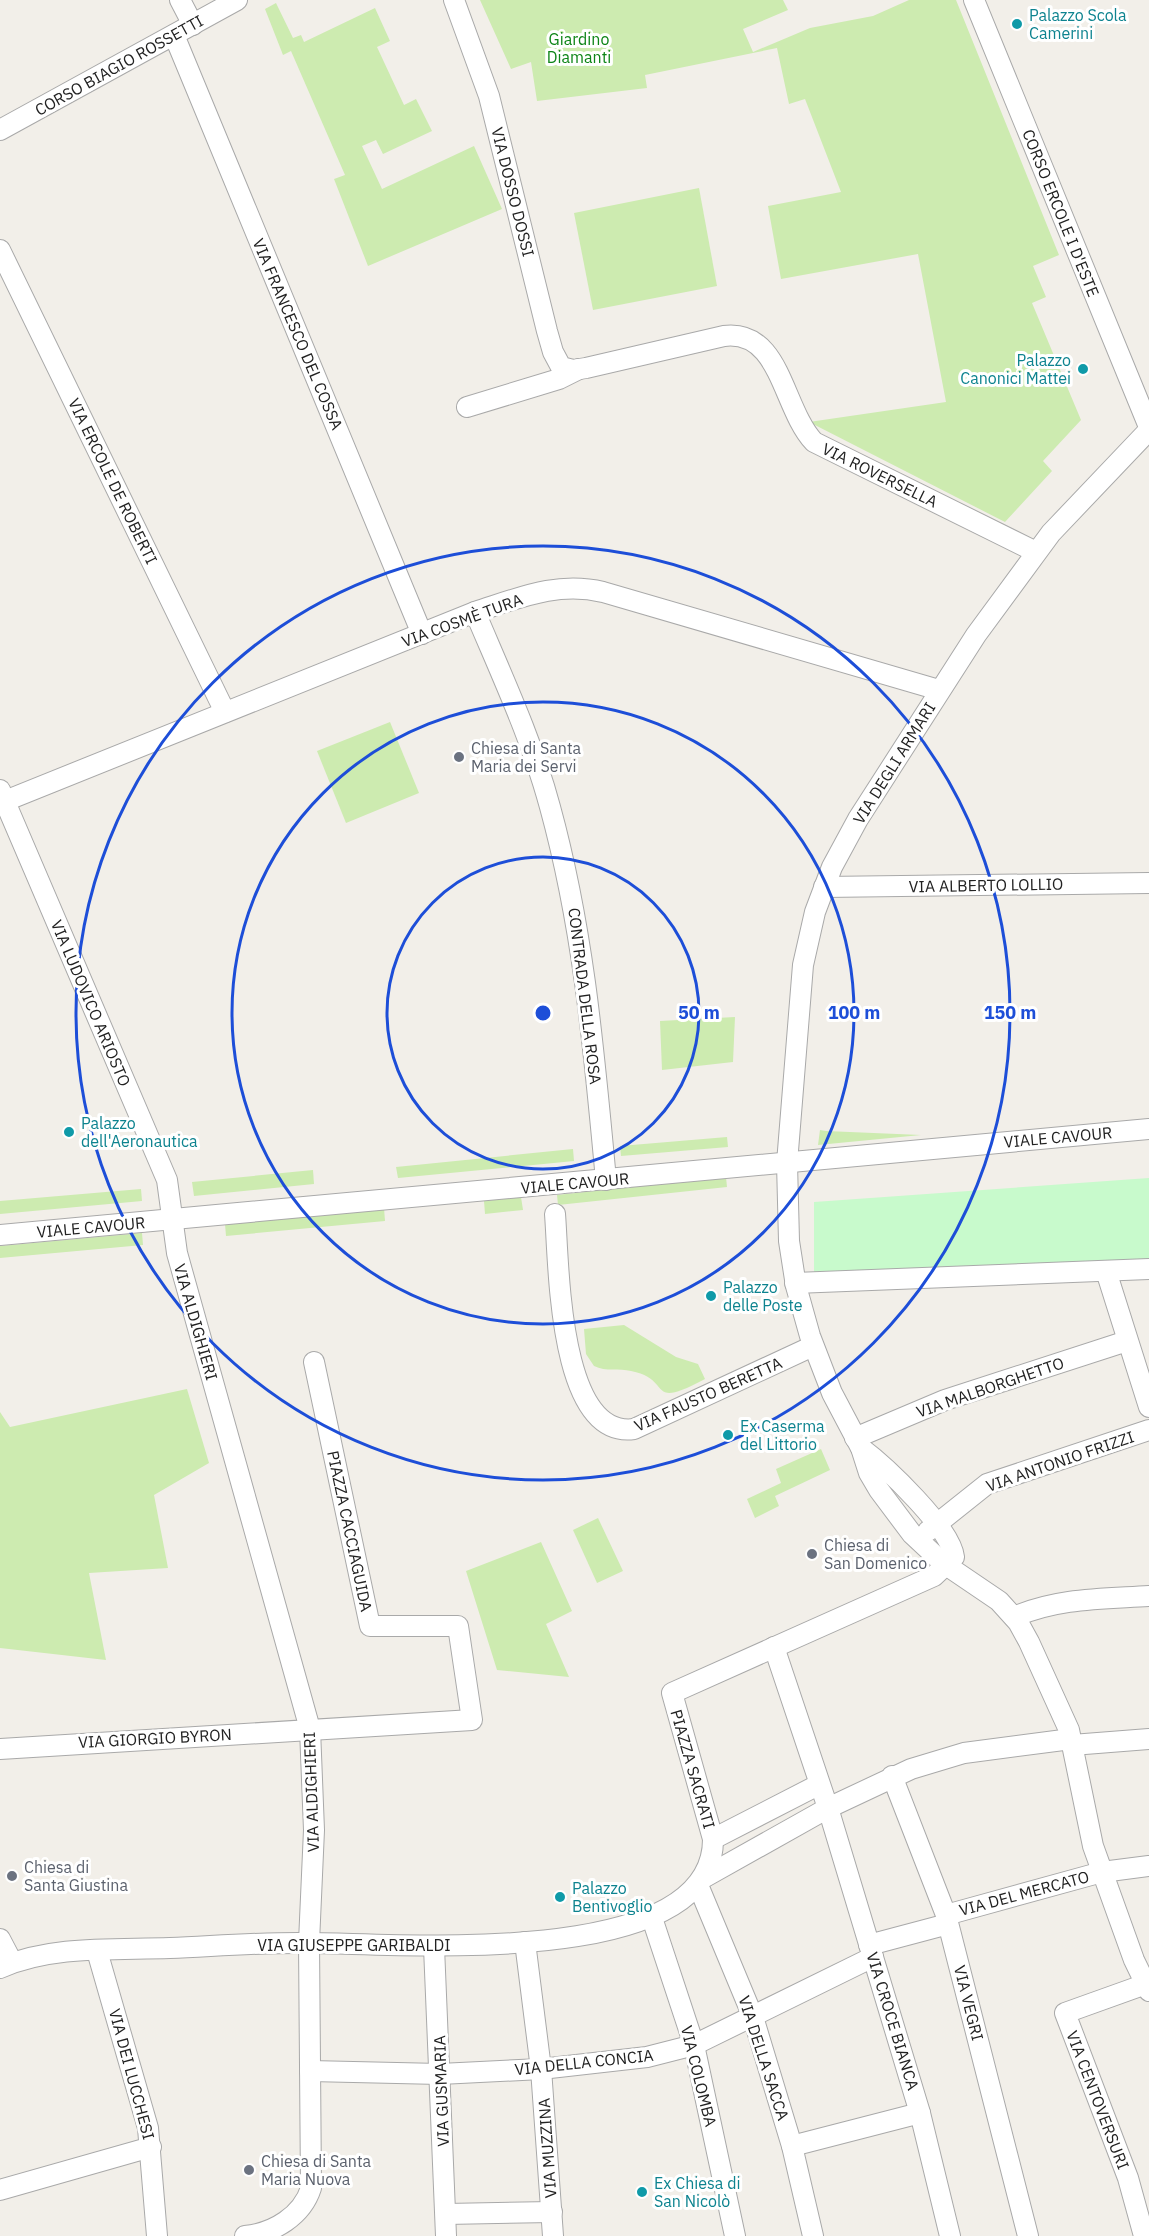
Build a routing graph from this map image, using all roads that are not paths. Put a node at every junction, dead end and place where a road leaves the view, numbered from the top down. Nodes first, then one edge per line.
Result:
1 (180, 0) edge
2 (237, 0) edge
3 (454, 0) edge
4 (974, 0) edge
5 (193, 25) junction
6 (174, 35) junction
7 (0, 130) edge
8 (0, 250) edge
9 (579, 369) junction
10 (467, 407) dead end
11 (1149, 428) edge
12 (1036, 552) junction
13 (476, 612) junction
14 (422, 634) junction
15 (939, 690) junction
16 (225, 712) junction
17 (2, 798) edge
18 (1149, 883) edge
19 (824, 887) junction
20 (1149, 1129) edge
21 (788, 1163) junction
22 (606, 1180) junction
23 (555, 1214) dead end
24 (172, 1220) junction
25 (0, 1235) edge
26 (1149, 1269) edge
27 (1106, 1270) junction
28 (795, 1283) junction
29 (1127, 1341) junction
30 (813, 1346) junction
31 (314, 1362) dead end
32 (1149, 1407) edge
33 (1149, 1430) edge
34 (858, 1443) junction
35 (936, 1523) junction
36 (915, 1538) junction
37 (948, 1566) junction
38 (918, 1584) junction
39 (1149, 1596) edge
40 (1014, 1617) junction
41 (774, 1647) junction
42 (472, 1719) joint
43 (310, 1729) junction
44 (1149, 1739) edge
45 (1072, 1742) junction
46 (0, 1749) edge
47 (892, 1776) junction
48 (818, 1785) junction
49 (828, 1809) junction
50 (713, 1839) junction
51 (1149, 1866) edge
52 (1102, 1872) junction
53 (701, 1881) junction
54 (652, 1918) junction
55 (947, 1919) junction
56 (0, 1939) edge
57 (309, 1942) junction
58 (525, 1942) junction
59 (434, 1947) junction
60 (97, 1951) junction
61 (871, 1951) junction
62 (6, 1965) edge
63 (1148, 1987) edge
64 (753, 2017) junction
65 (693, 2045) junction
66 (541, 2069) junction
67 (310, 2071) junction
68 (440, 2074) junction
69 (920, 2113) junction
70 (792, 2146) junction
71 (151, 2147) junction
72 (0, 2190) edge
73 (552, 2212) junction
74 (446, 2214) junction
75 (267, 2234) edge
76 (157, 2236) edge
77 (245, 2236) edge
78 (446, 2236) edge
79 (553, 2236) edge
80 (735, 2236) edge
81 (813, 2236) edge
82 (950, 2236) edge
83 (1028, 2236) edge
84 (1144, 2236) edge

1 - 5 street
2 - 5 street, CORSO BIAGIO ROSSETTI
3 - 9 street, VIA DOSSO DOSSI
4 - 11 street, CORSO ERCOLE I D'ESTE
5 - 6 street, CORSO BIAGIO ROSSETTI
6 - 7 street, CORSO BIAGIO ROSSETTI
6 - 14 street, VIA FRANCESCO DEL COSSA
8 - 16 street, VIA ERCOLE DE ROBERTI
9 - 10 street
9 - 12 street, VIA ROVERSELLA
11 - 12 street, VIA DEGLI ARMARI
12 - 15 street, VIA DEGLI ARMARI
13 - 14 street, VIA COSMÈ TURA
13 - 15 street, VIA COSMÈ TURA
13 - 22 street, CONTRADA DELLA ROSA
14 - 16 street, VIA COSMÈ TURA
15 - 19 street, VIA DEGLI ARMARI
16 - 17 street, VIA COSMÈ TURA
17 - 24 street, VIA LUDOVICO ARIOSTO
18 - 19 street, VIA ALBERTO LOLLIO
19 - 21 street, VIA DEGLI ARMARI
20 - 21 street, VIALE CAVOUR
21 - 22 street, VIALE CAVOUR
21 - 28 street, VIA DEGLI ARMARI
22 - 24 street, VIALE CAVOUR
23 - 30 street, VIA FAUSTO BERETTA
24 - 25 street, VIALE CAVOUR
24 - 43 street, VIA ALDIGHIERI
26 - 27 street
27 - 28 street
27 - 29 street
28 - 30 street, VIA DEGLI ARMARI
29 - 32 street
29 - 34 street, VIA MALBORGHETTO
30 - 34 street, VIA DEGLI ARMARI
31 - 42 street, PIAZZA CACCIAGUIDA
33 - 35 street, VIA ANTONIO FRIZZI
34 - 35 street
34 - 36 street, VIA DEGLI ARMARI
35 - 36 street, VIA ANTONIO FRIZZI
35 - 37 street
36 - 37 street
36 - 38 street
37 - 38 street, PIAZZA SACRATI
37 - 40 street
38 - 41 street, PIAZZA SACRATI
39 - 40 street
40 - 45 street
41 - 48 street
41 - 50 street, PIAZZA SACRATI
42 - 43 street, VIA GIORGIO BYRON
43 - 46 street, VIA GIORGIO BYRON
43 - 57 street, VIA ALDIGHIERI
44 - 45 street, VIA GIUSEPPE GARIBALDI
45 - 47 street, VIA GIUSEPPE GARIBALDI
45 - 52 street
47 - 49 street, VIA GIUSEPPE GARIBALDI
47 - 55 street, VIA VEGRI
48 - 49 street
48 - 50 street, PIAZZA SACRATI
49 - 53 street, VIA GIUSEPPE GARIBALDI
49 - 61 street, VIA CROCE BIANCA
50 - 53 street
51 - 52 street, VIA DEL MERCATO
52 - 55 street, VIA DEL MERCATO
52 - 63 street
53 - 54 street, VIA GIUSEPPE GARIBALDI
53 - 64 street, VIA DELLA SACCA
54 - 58 street, VIA GIUSEPPE GARIBALDI
54 - 65 street, VIA COLOMBA
55 - 61 street, VIA DELLA CONCIA
55 - 83 street, VIA VEGRI
56 - 62 street
57 - 59 street, VIA GIUSEPPE GARIBALDI
57 - 60 street, VIA GIUSEPPE GARIBALDI
57 - 67 street, VIA ALDIGHIERI
58 - 59 street, VIA GIUSEPPE GARIBALDI
58 - 66 street, VIA MUZZINA
59 - 68 street, VIA GUSMARIA
60 - 62 street, VIA GIUSEPPE GARIBALDI
60 - 71 street, VIA DEI LUCCHESI
61 - 64 street, VIA DELLA CONCIA
61 - 69 street, VIA CROCE BIANCA
63 - 84 street, VIA CENTOVERSURI
64 - 65 street, VIA DELLA CONCIA
64 - 70 street, VIA DELLA SACCA
65 - 66 street, VIA DELLA CONCIA
65 - 80 street, VIA COLOMBA
66 - 68 street, VIA DELLA CONCIA
66 - 73 street, VIA MUZZINA
67 - 68 street, VIA DELLA CONCIA
67 - 75 street, VIA ALDIGHIERI
68 - 74 street, VIA GUSMARIA
69 - 70 street
69 - 82 street, VIA CROCE BIANCA
70 - 81 street, VIA DELLA SACCA
71 - 72 street
71 - 76 street, VIA DEI LUCCHESI
73 - 74 street
73 - 79 street, VIA MUZZINA
74 - 78 street, VIA GUSMARIA
75 - 77 street, VIA ALDIGHIERI

